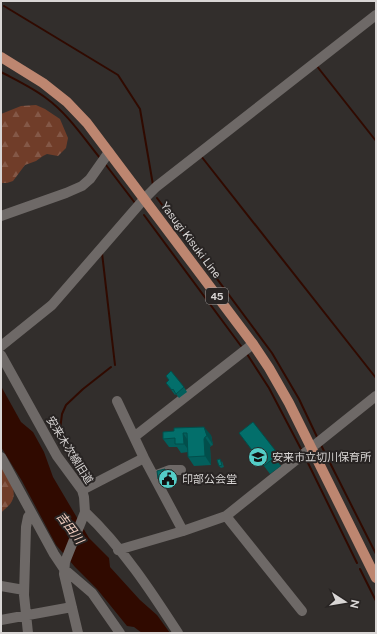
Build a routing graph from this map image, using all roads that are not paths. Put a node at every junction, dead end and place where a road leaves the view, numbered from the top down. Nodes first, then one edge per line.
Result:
1 (376, 15) edge
2 (1, 57) edge
3 (109, 152) junction
4 (144, 198) junction
5 (1, 216) edge
6 (253, 344) junction
7 (1, 346) edge
8 (1, 355) edge
9 (376, 396) edge
10 (117, 401) dead end
11 (134, 437) junction
12 (312, 448) junction
13 (1, 457) edge
14 (144, 458) junction
15 (181, 470) dead end
16 (154, 476) junction
17 (82, 490) junction
18 (32, 514) junction
19 (85, 514) junction
20 (226, 516) junction
21 (183, 531) junction
22 (118, 550) junction
23 (65, 566) junction
24 (376, 578) edge
25 (1, 586) edge
26 (24, 590) junction
27 (72, 607) junction
28 (302, 611) dead end
29 (26, 615) junction
30 (1, 620) edge
31 (28, 633) edge
32 (78, 633) edge
33 (120, 633) edge
34 (178, 633) edge

1 - 4 street
2 - 3 main road, Yasugi Kisuki Line / 45
3 - 4 main road, Yasugi Kisuki Line / 45
3 - 5 street
4 - 6 main road, Yasugi Kisuki Line / 45
4 - 7 street
6 - 11 street
6 - 12 main road, Yasugi Kisuki Line / 45
8 - 17 street, 安来木次線旧道
9 - 12 street
10 - 11 street
11 - 14 street
12 - 20 street
12 - 24 main road, Yasugi Kisuki Line / 45
13 - 18 street
14 - 16 street
14 - 17 street
15 - 16 street
16 - 21 street
17 - 19 street, 安来木次線旧道
18 - 23 street
18 - 26 street
19 - 22 street
19 - 23 street, 安来木次線旧道
20 - 21 street
20 - 28 street
21 - 22 street
22 - 34 street
23 - 27 street, 安来木次線旧道
23 - 33 street
25 - 26 street
26 - 29 street
27 - 29 street
27 - 32 street, 安来木次線旧道
29 - 30 street
29 - 31 street

